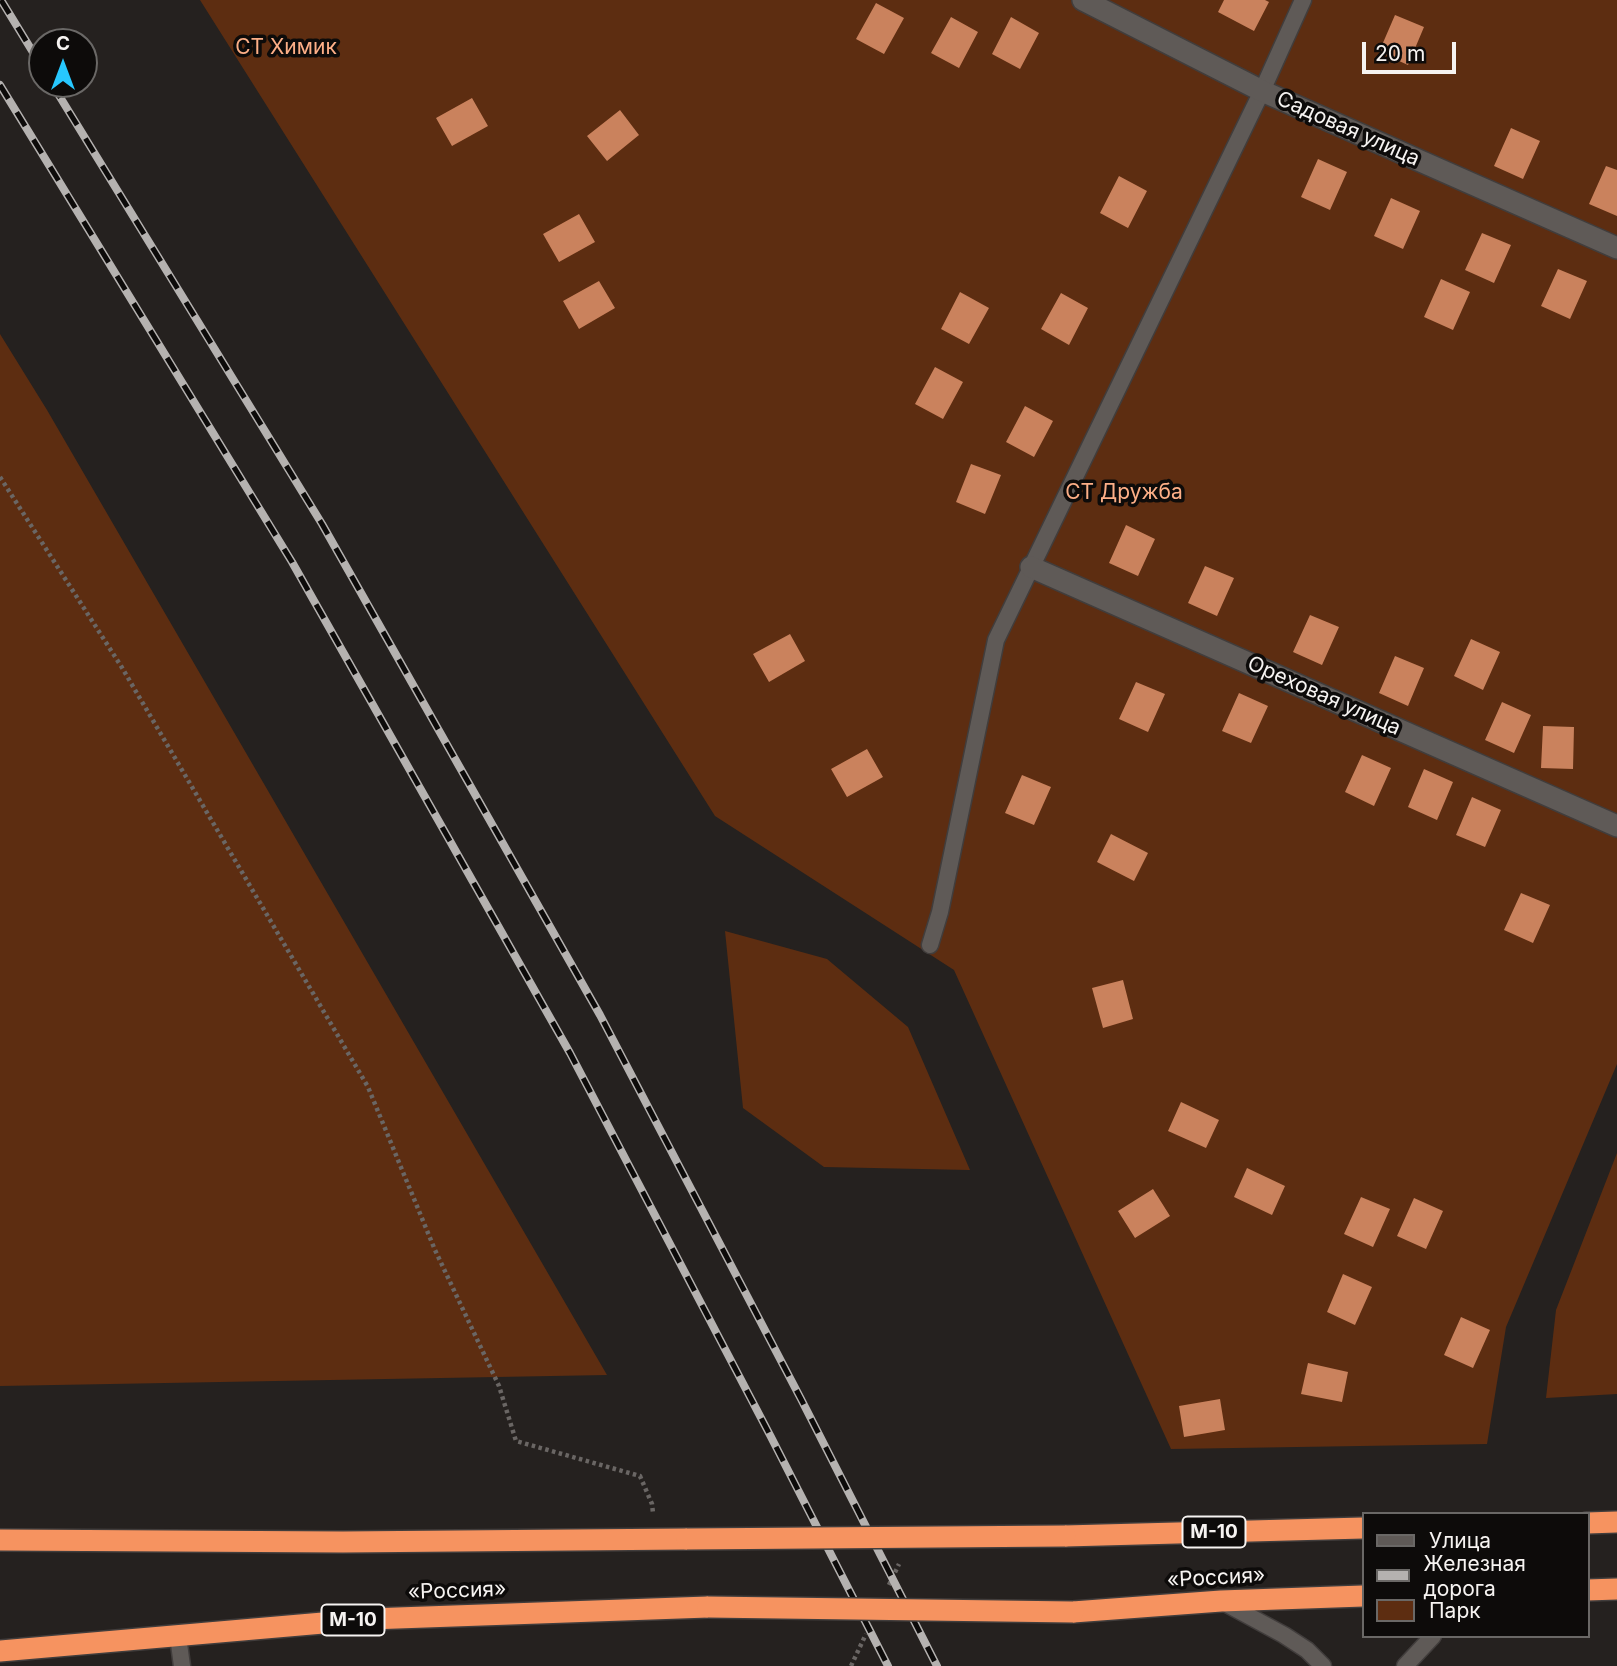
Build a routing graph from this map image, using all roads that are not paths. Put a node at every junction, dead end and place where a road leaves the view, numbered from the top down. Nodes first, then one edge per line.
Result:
1 (1083, 0) edge
2 (1303, 0) edge
3 (1262, 91) junction
4 (1617, 248) edge
5 (1031, 567) junction
6 (1617, 826) edge
7 (930, 946) dead end
8 (1617, 1522) edge
9 (1589, 1523) edge
10 (1362, 1528) edge
11 (0, 1541) edge
12 (1617, 1589) edge
13 (1589, 1590) edge
14 (1362, 1596) edge
15 (1221, 1601) junction
16 (178, 1636) junction
17 (1431, 1638) edge
18 (0, 1651) edge
19 (182, 1666) edge
20 (1323, 1666) edge
21 (1405, 1666) edge

1 - 3 street, Садовая улица
2 - 3 lane
3 - 4 street, Садовая улица
3 - 5 lane
5 - 6 street, Ореховая улица
5 - 7 lane
8 - 9 highway
10 - 11 highway, М-10, bridge
12 - 13 highway
14 - 15 highway, «Россия» / М-10
15 - 16 highway, «Россия» / М-10, bridge
15 - 20 lane
16 - 18 highway, «Россия» / М-10
16 - 19 lane
17 - 21 lane

